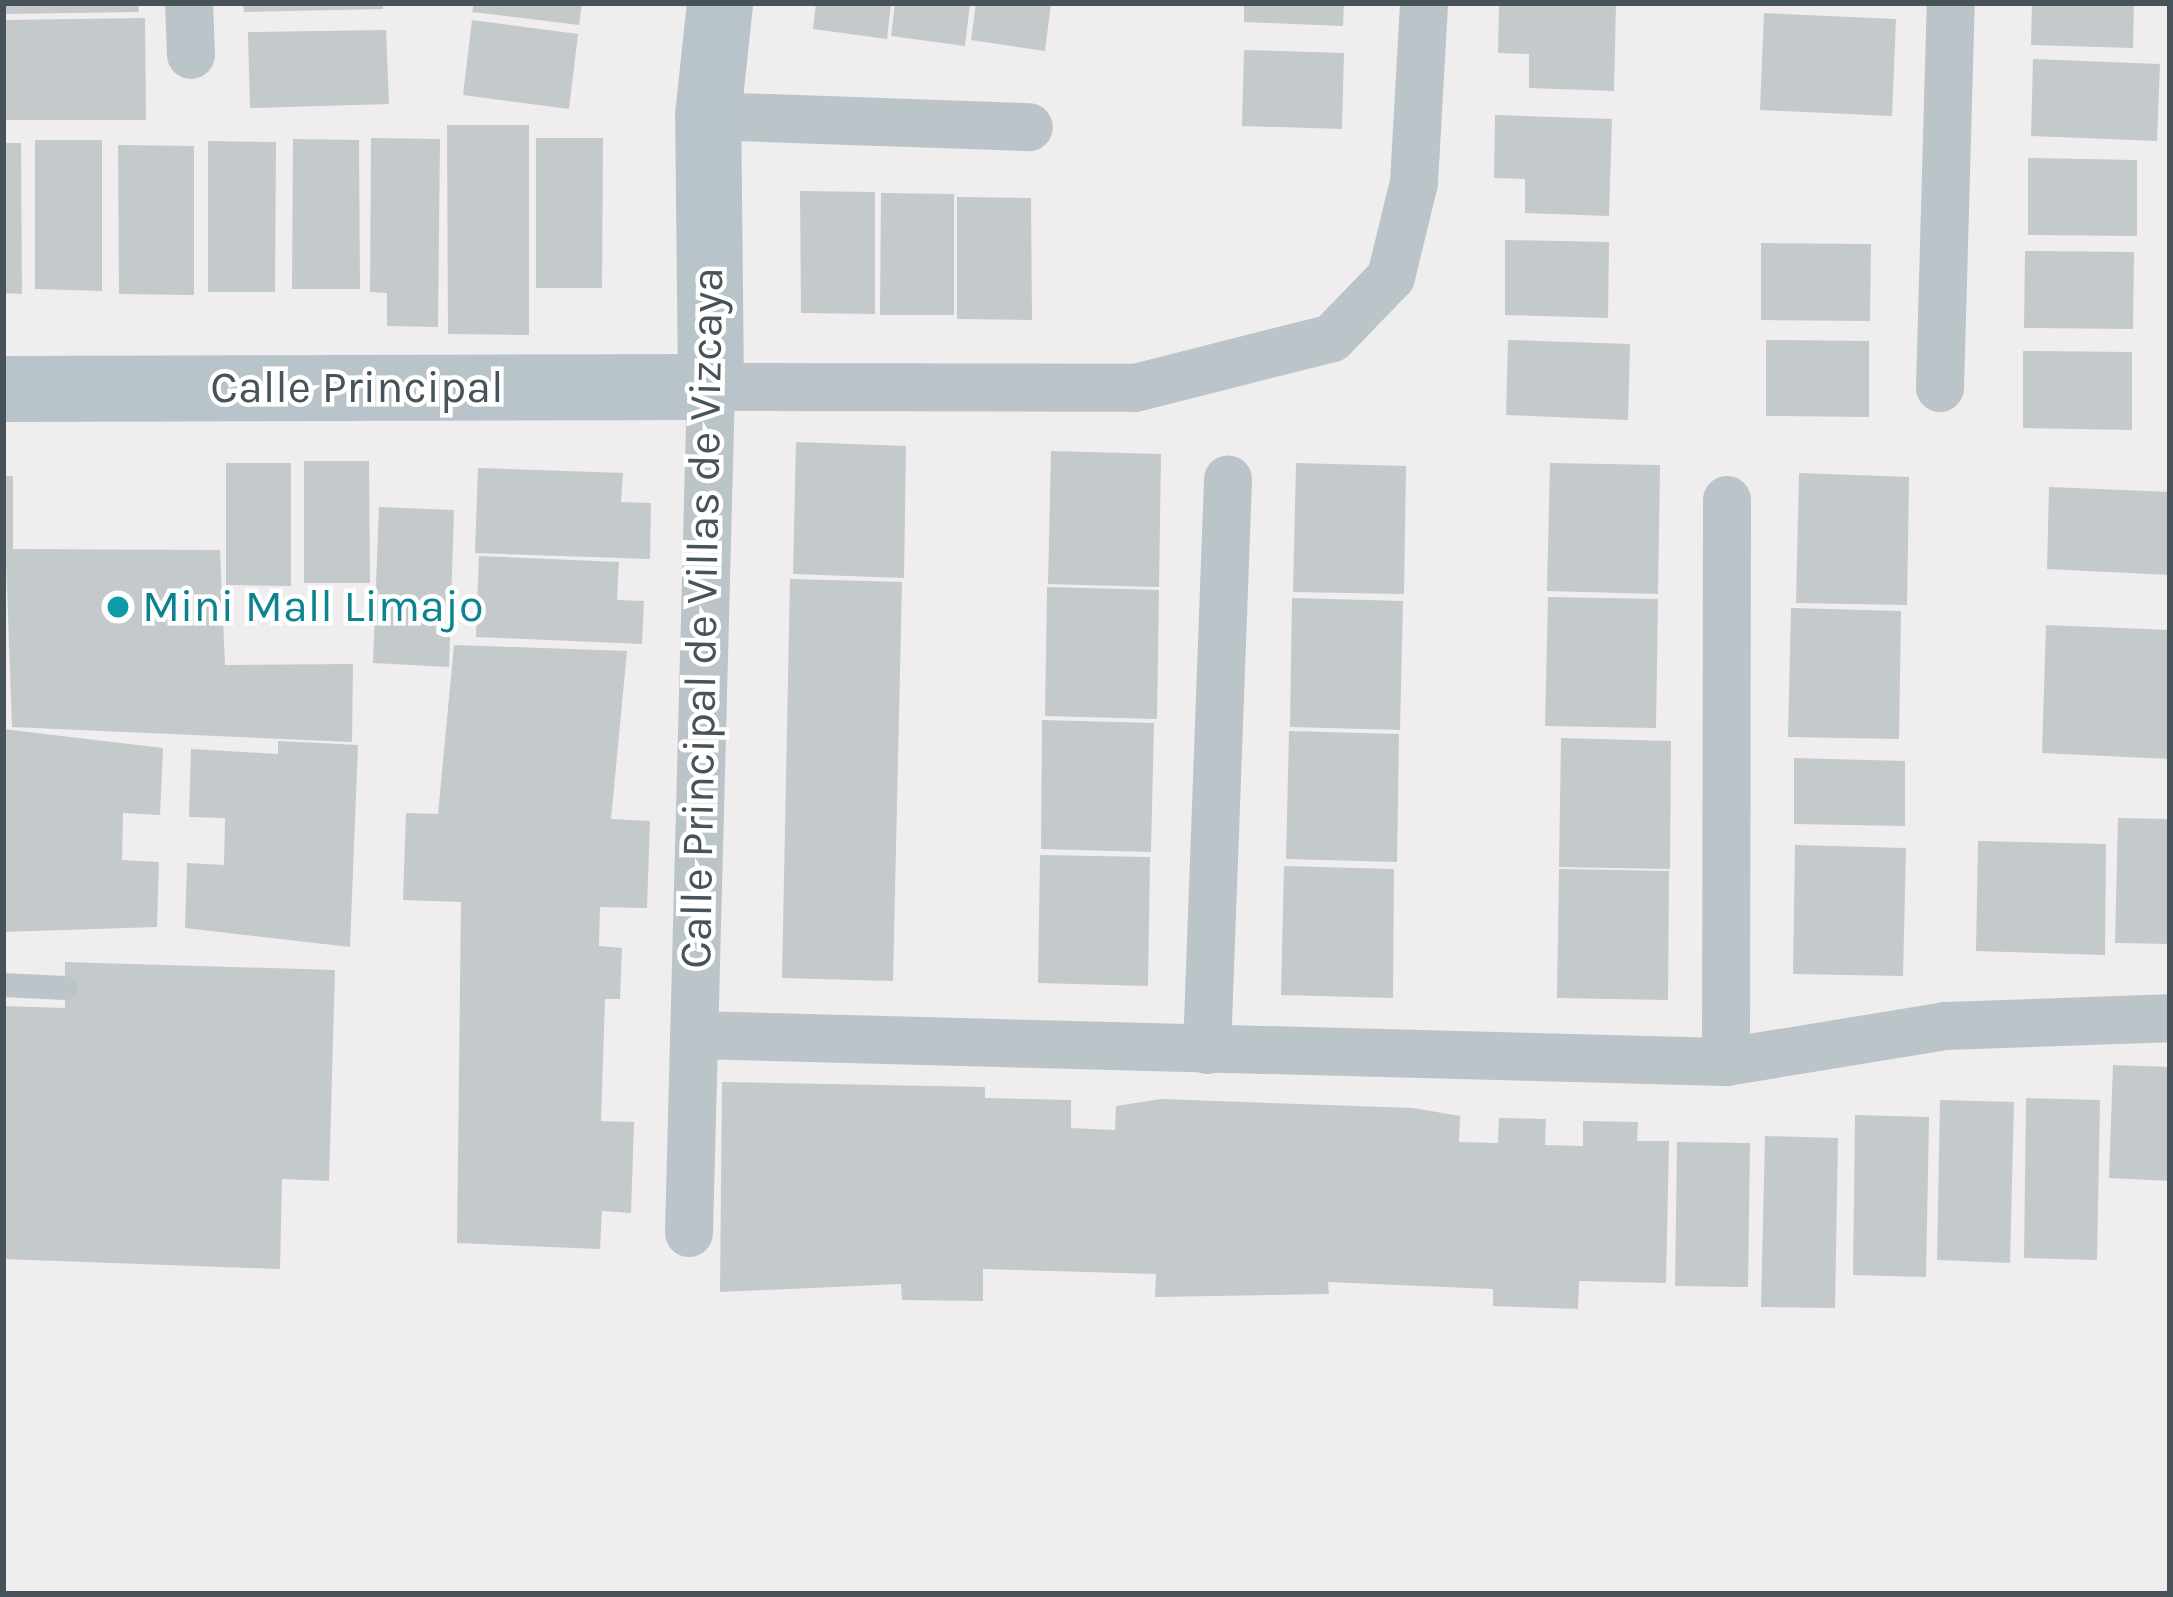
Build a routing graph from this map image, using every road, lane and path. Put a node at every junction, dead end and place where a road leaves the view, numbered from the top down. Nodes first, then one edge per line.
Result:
1 (189, 3) edge
2 (720, 3) edge
3 (1424, 3) edge
4 (1951, 3) edge
5 (191, 56) dead end
6 (708, 116) junction
7 (1030, 127) dead end
8 (711, 387) junction
9 (1940, 388) dead end
10 (3, 389) edge
11 (1228, 479) dead end
12 (1727, 500) dead end
13 (3, 985) edge
14 (65, 988) dead end
15 (2170, 1018) edge
16 (694, 1035) junction
17 (1208, 1050) junction
18 (1726, 1062) junction
19 (689, 1233) dead end

1 - 5 street
2 - 6 street, Calle Principal de Villas de Vizcaya
3 - 8 street
4 - 9 street
6 - 7 street
6 - 8 street, Calle Principal de Villas de Vizcaya
8 - 10 street, Calle Principal
8 - 16 street, Calle Principal de Villas de Vizcaya
11 - 17 street
12 - 18 street
13 - 14 lane
15 - 18 street
16 - 17 street
16 - 19 street, Calle Principal de Villas de Vizcaya
17 - 18 street

